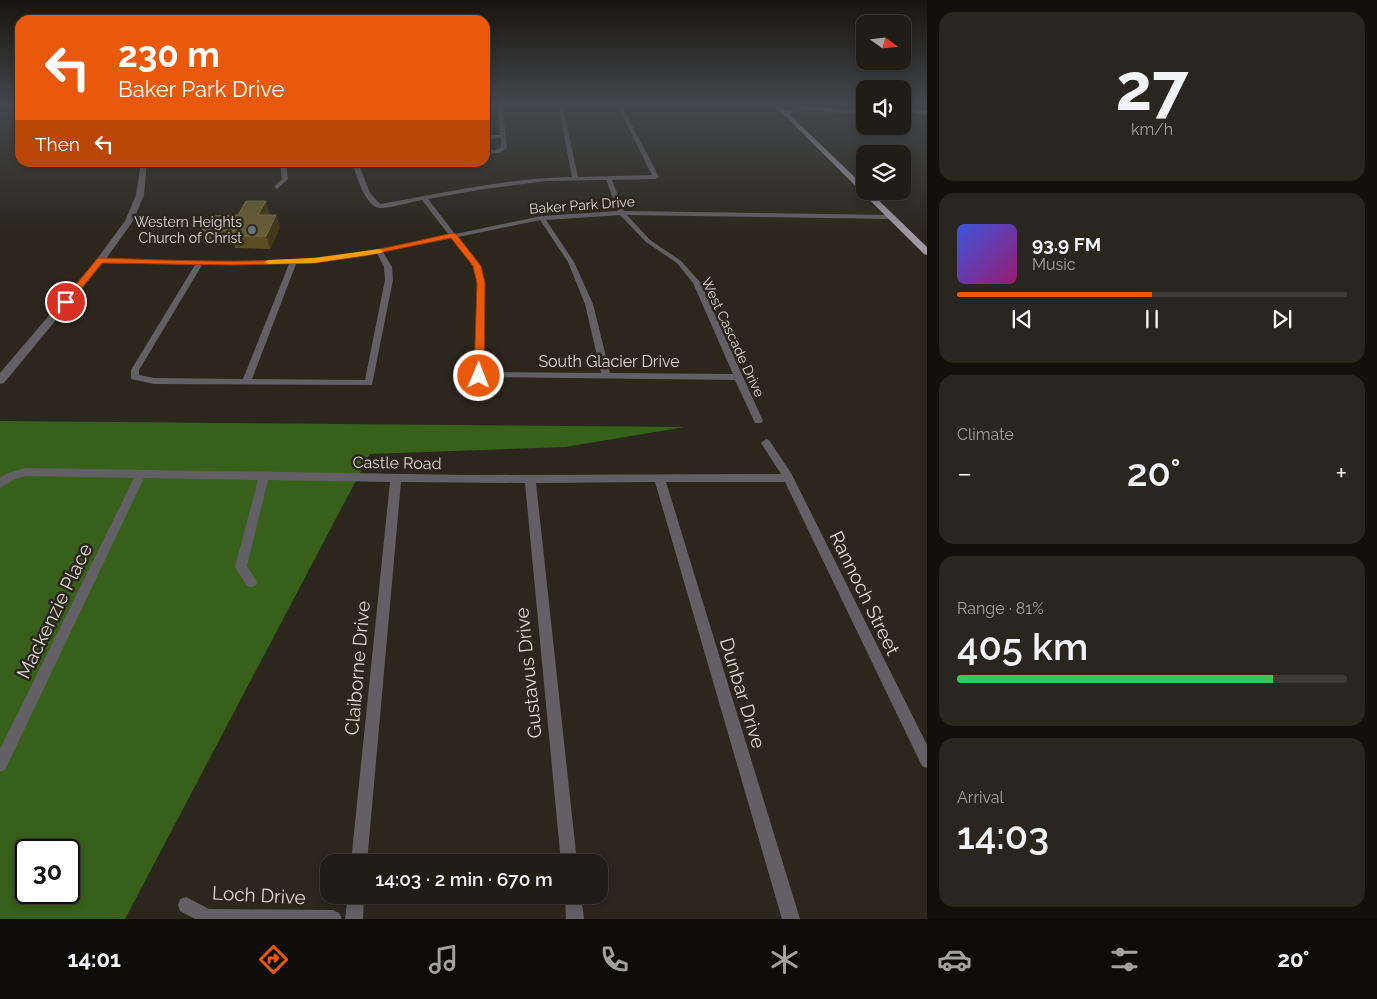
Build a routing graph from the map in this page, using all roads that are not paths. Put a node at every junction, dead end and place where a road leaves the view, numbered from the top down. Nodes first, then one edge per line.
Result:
1 (504, 147) edge
2 (569, 147) edge
3 (640, 147) edge
4 (819, 147) edge
5 (490, 152) edge
6 (143, 167) edge
7 (284, 167) edge
8 (357, 167) edge
9 (575, 177) junction
10 (608, 177) junction
11 (277, 187) dead end
12 (424, 198) junction
13 (622, 213) junction
14 (887, 214) junction
15 (542, 218) junction
16 (453, 235) junction
17 (378, 251) junction
18 (927, 252) edge
19 (100, 261) junction
20 (294, 261) junction
21 (200, 262) junction
22 (606, 375) junction
23 (739, 377) junction
24 (0, 380) edge
25 (246, 382) junction
26 (758, 421) dead end
27 (766, 444) dead end
28 (141, 474) junction
29 (264, 476) junction
30 (396, 478) junction
31 (659, 478) junction
32 (788, 478) junction
33 (530, 479) junction
34 (3, 481) edge
35 (251, 582) dead end
36 (927, 761) edge
37 (0, 765) edge
38 (361, 854) edge
39 (568, 854) edge
40 (355, 904) edge
41 (574, 904) edge
42 (186, 905) dead end
43 (333, 919) edge
44 (354, 919) edge
45 (575, 919) edge
46 (790, 919) edge

1 - 5 street
2 - 9 street
3 - 10 street
4 - 14 main road
6 - 19 street
7 - 11 street
8 - 12 street
9 - 10 street
9 - 12 street
10 - 13 street, West Cascade Drive
12 - 16 street
13 - 14 street, Baker Park Drive
13 - 15 street, Baker Park Drive
13 - 23 street, West Cascade Drive
14 - 18 main road
15 - 16 street, Baker Park Drive
15 - 22 street
16 - 17 street, Baker Park Drive
16 - 22 street, South Glacier Drive
17 - 20 street, Baker Park Drive
17 - 25 street
19 - 21 street, Baker Park Drive
19 - 24 street
20 - 21 street, Baker Park Drive
20 - 25 street
21 - 25 street
22 - 23 street, South Glacier Drive
23 - 26 street, West Cascade Drive
27 - 32 street, Rannoch Street
28 - 29 street, Castle Road
28 - 34 street, Castle Road
28 - 37 street, Mackenzie Place
29 - 30 street, Castle Road
29 - 35 street
30 - 33 street, Castle Road
30 - 38 street, Claiborne Drive
31 - 32 street, Castle Road
31 - 33 street, Castle Road
31 - 46 street, Dunbar Drive
32 - 36 street, Rannoch Street
33 - 39 street, Gustavus Drive
40 - 44 street
41 - 45 street
42 - 43 street, Loch Drive

